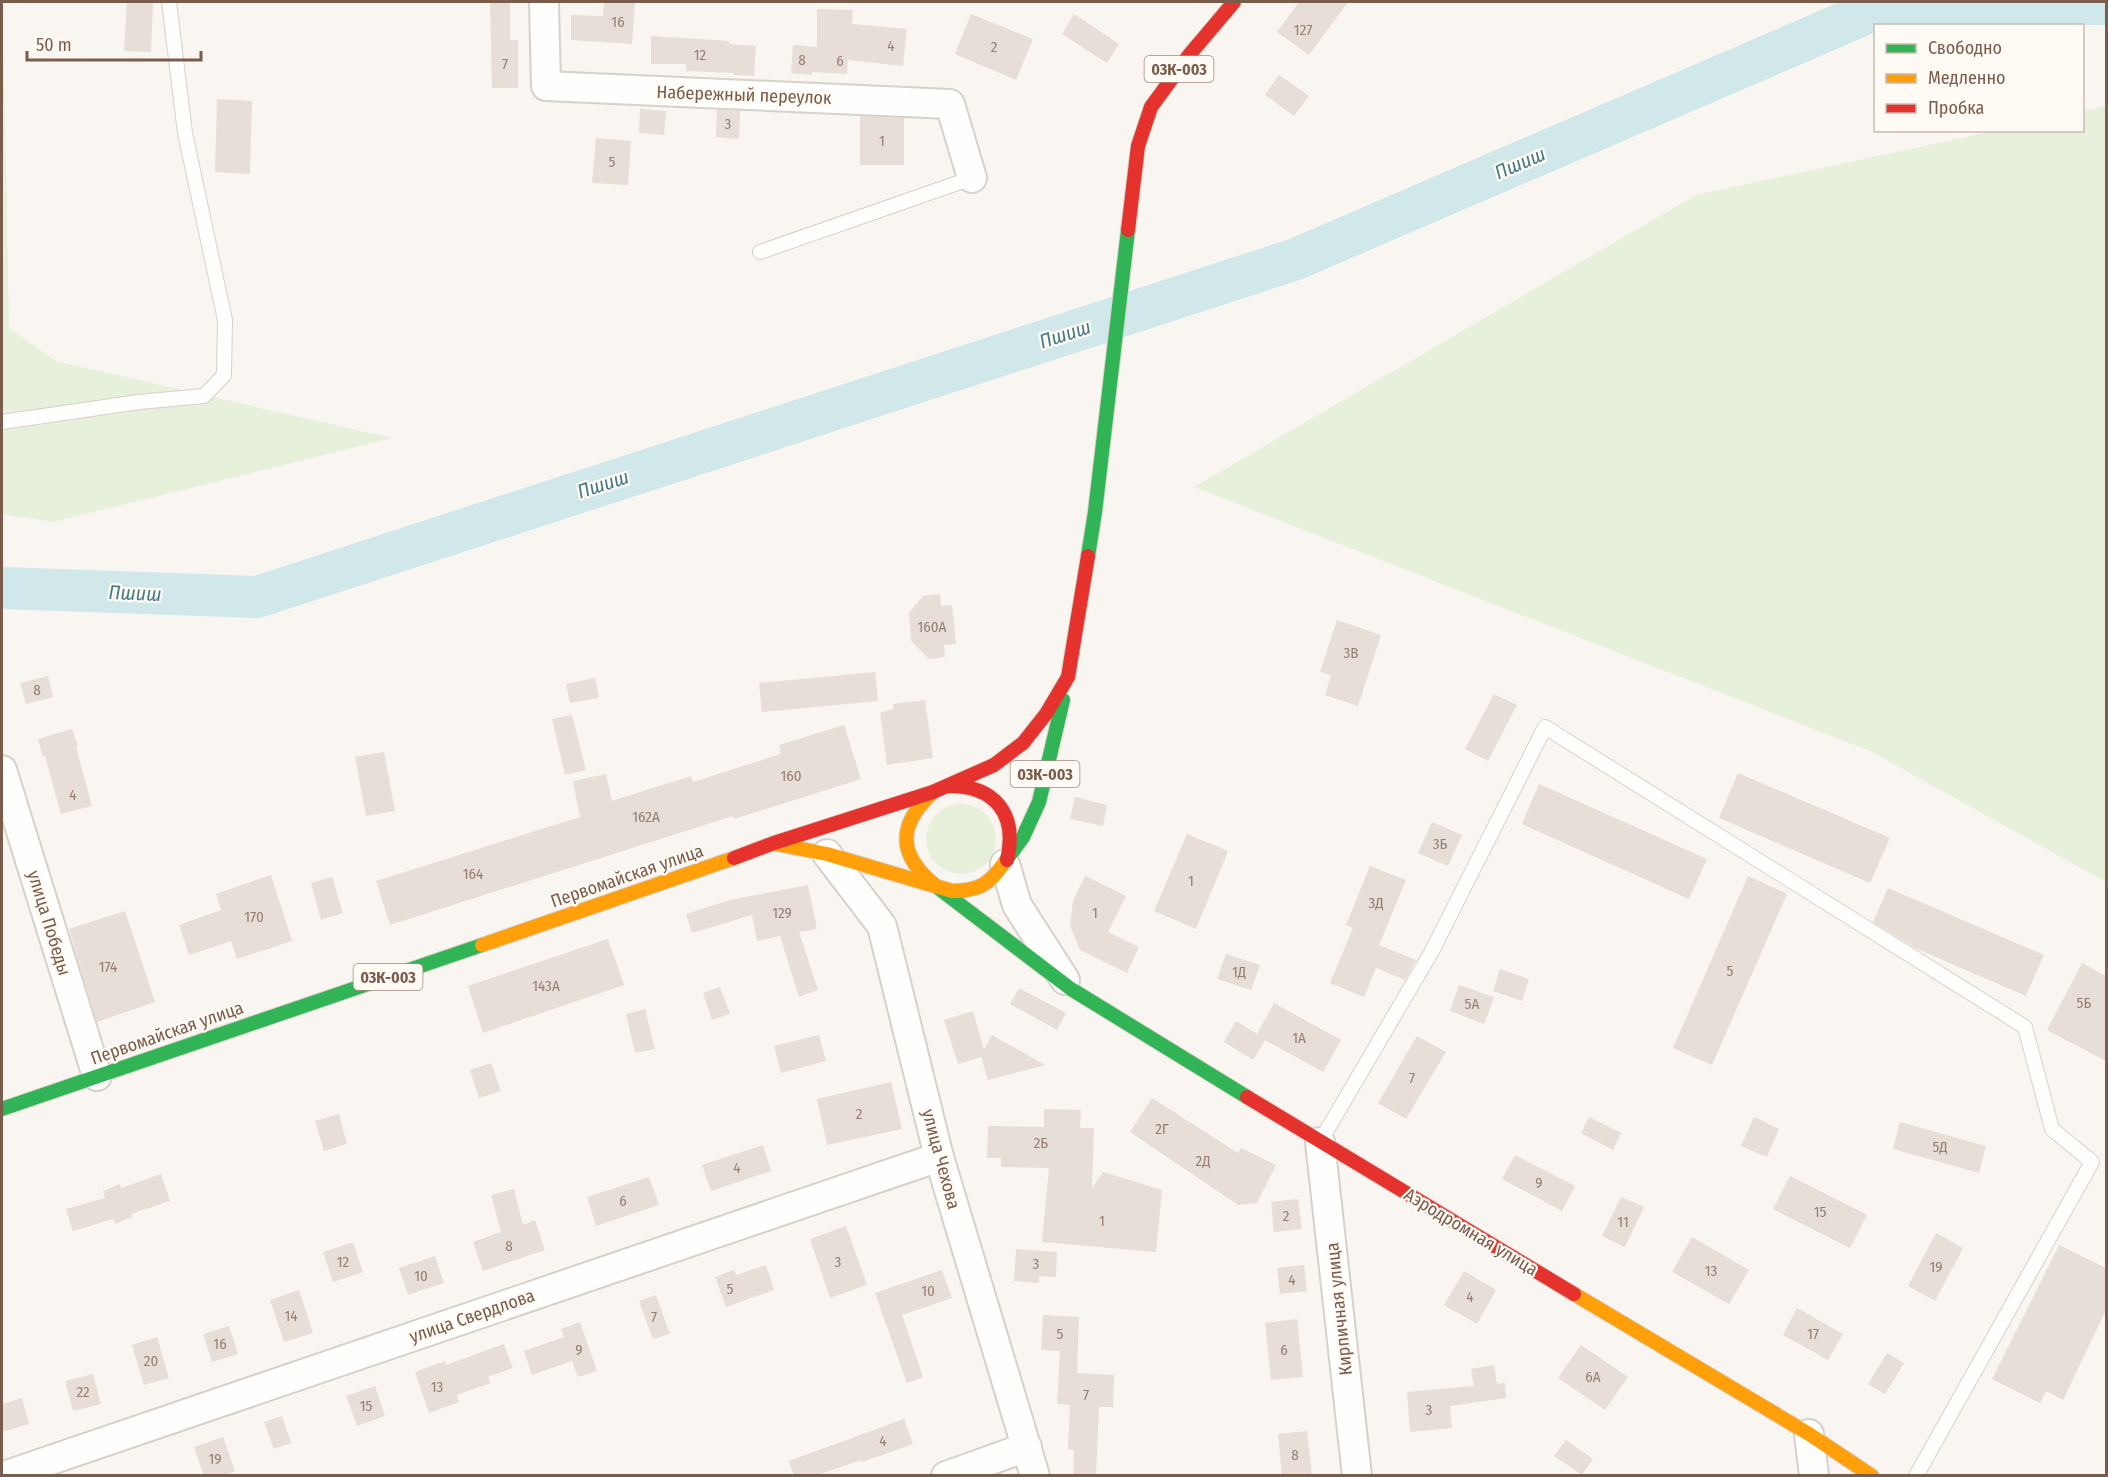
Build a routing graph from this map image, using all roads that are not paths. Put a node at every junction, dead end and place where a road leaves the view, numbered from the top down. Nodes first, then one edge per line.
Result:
1 (169, 2) edge
2 (544, 2) edge
3 (1234, 2) edge
4 (972, 178) joint
5 (760, 252) dead end
6 (2, 422) edge
7 (1068, 677) junction
8 (2, 770) edge
9 (947, 786) junction
10 (933, 792) junction
11 (774, 843) junction
12 (827, 854) junction
13 (1005, 864) junction
14 (937, 887) junction
15 (1071, 989) junction
16 (97, 1076) junction
17 (2, 1109) edge
18 (1320, 1142) junction
19 (939, 1157) junction
20 (1809, 1434) junction
21 (1027, 1448) junction
22 (4, 1476) edge
23 (946, 1476) edge
24 (1035, 1476) edge
25 (1358, 1476) edge
26 (1814, 1476) edge
27 (1872, 1476) edge
28 (1916, 1476) edge

1 - 6 lane
2 - 4 street, Набережный переулок
3 - 7 main road, Первомайская улица / 03К-003
4 - 5 lane
7 - 9 main road, Первомайская улица / 03К-003
7 - 13 main road, 03К-003
8 - 16 street, улица Победы
9 - 10 main road, Первомайская улица / 03К-003
9 - 13 main road
10 - 11 main road, Первомайская улица / 03К-003
10 - 14 main road
11 - 12 main road, 03К-003
11 - 16 main road, Первомайская улица / 03К-003
12 - 14 main road, 03К-003
12 - 19 street, улица Чехова
13 - 14 main road, 03К-003
13 - 15 street, Аэродромная улица
14 - 15 main road, Аэродромная улица
15 - 18 main road, Аэродромная улица
16 - 17 main road, Первомайская улица / 03К-003
18 - 20 main road, Аэродромная улица
18 - 25 street, Кирпичная улица
18 - 28 lane
19 - 21 street, улица Чехова
19 - 22 street, улица Свердлова
20 - 26 street
20 - 27 main road, Аэродромная улица
21 - 23 street
21 - 24 street, улица Чехова

